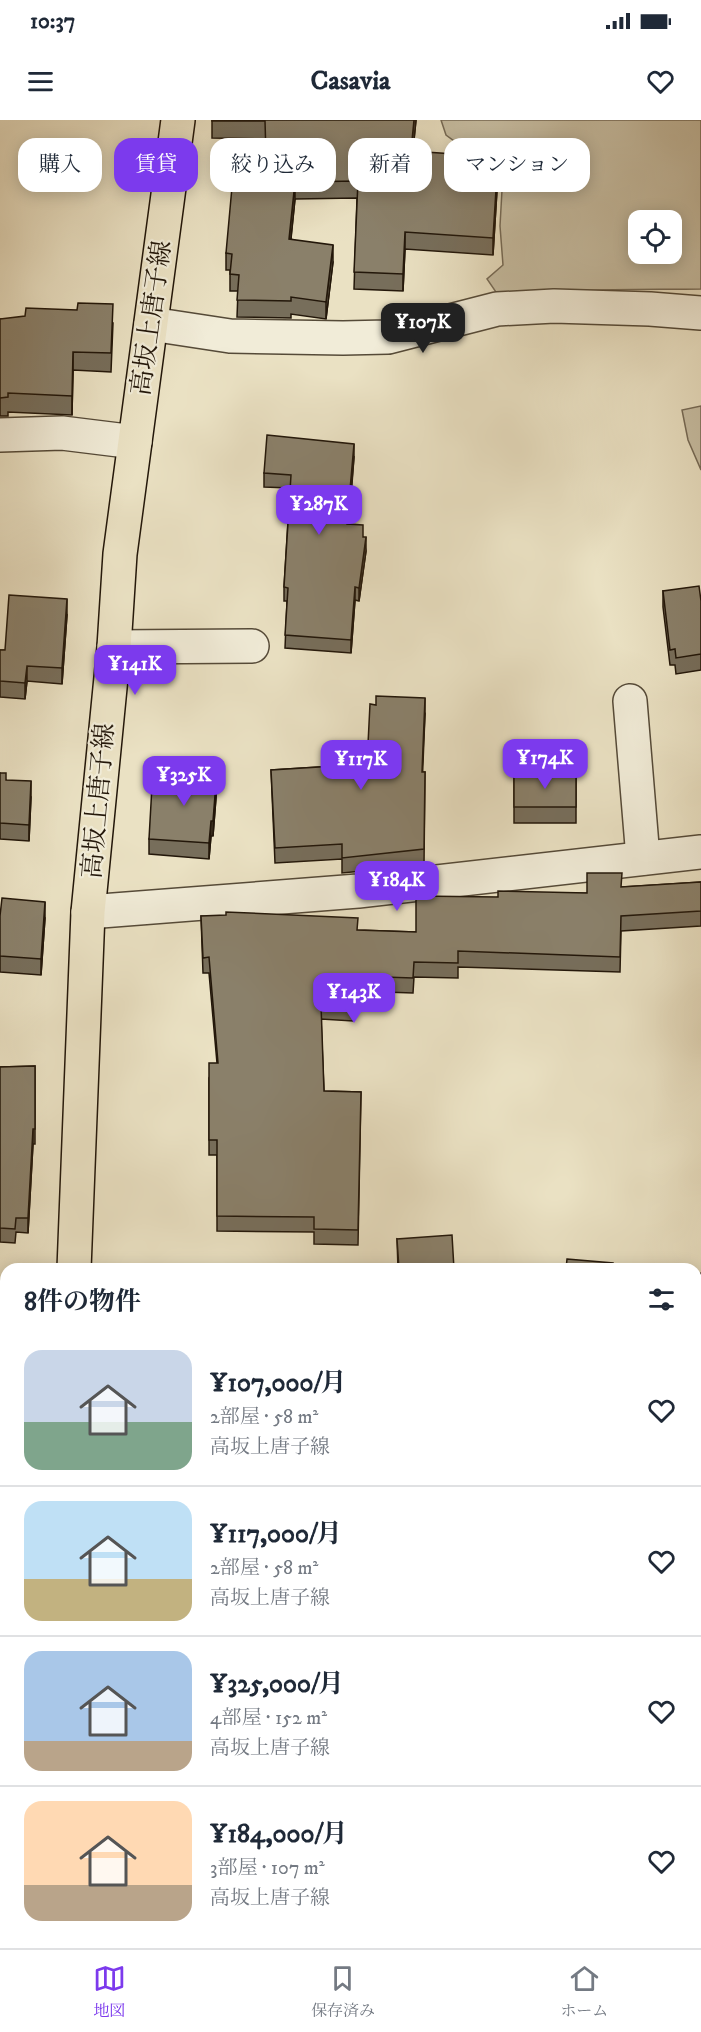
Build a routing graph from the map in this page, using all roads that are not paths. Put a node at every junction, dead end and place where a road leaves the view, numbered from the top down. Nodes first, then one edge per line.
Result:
1 (178, 120) edge
2 (701, 313) edge
3 (151, 324) junction
4 (0, 435) edge
5 (135, 441) junction
6 (252, 646) dead end
7 (114, 647) junction
8 (630, 701) dead end
9 (701, 852) edge
10 (643, 858) junction
11 (88, 912) junction
12 (74, 1263) edge

1 - 3 main road, 高坂上唐子線
2 - 3 street
3 - 5 main road, 高坂上唐子線
4 - 5 street
5 - 7 main road, 高坂上唐子線
6 - 7 street
7 - 11 main road, 高坂上唐子線
8 - 10 street
9 - 10 street
10 - 11 street
11 - 12 main road, 高坂上唐子線

